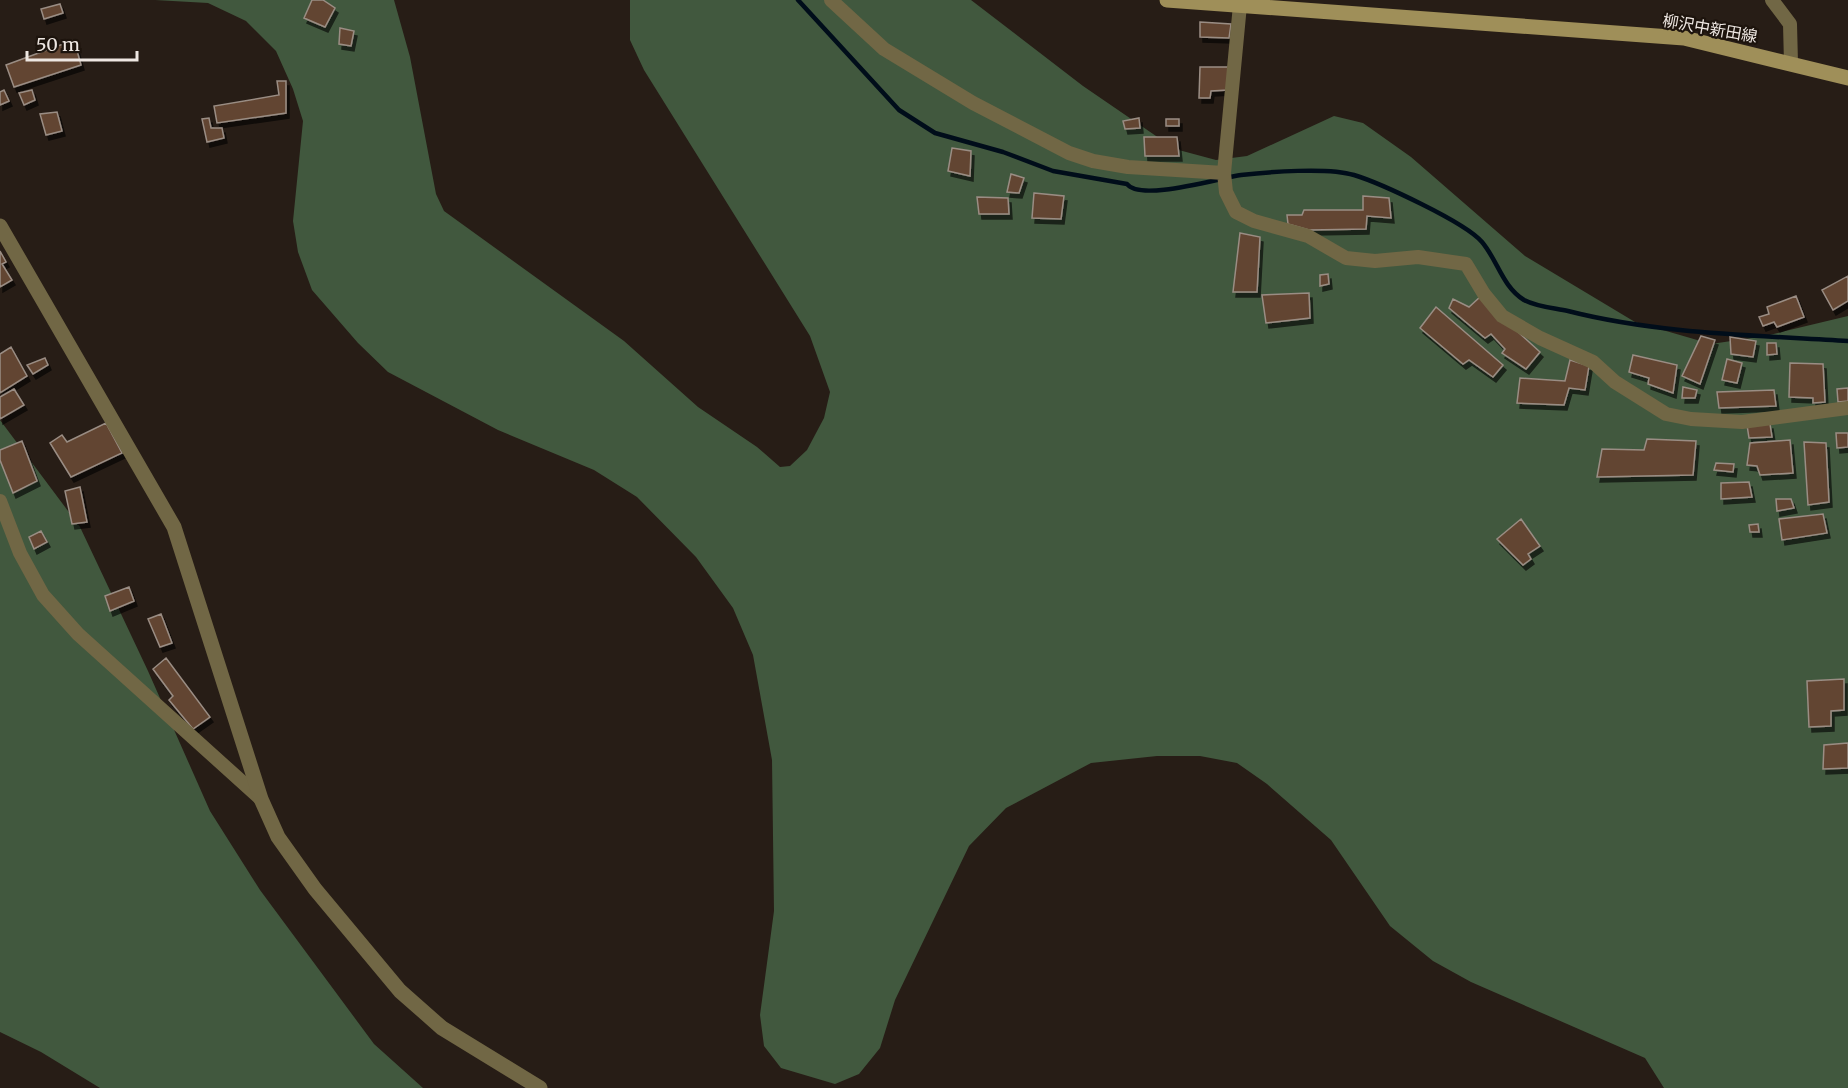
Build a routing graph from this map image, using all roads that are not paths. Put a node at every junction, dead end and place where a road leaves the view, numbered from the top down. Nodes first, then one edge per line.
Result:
1 (831, 0) edge
2 (1167, 0) edge
3 (1772, 0) edge
4 (1240, 5) junction
5 (1791, 63) junction
6 (1848, 78) edge
7 (1224, 173) junction
8 (0, 226) edge
9 (1848, 408) edge
10 (0, 501) edge
11 (261, 799) junction
12 (540, 1088) edge

1 - 7 street
2 - 4 main road, 柳沢中新田線
3 - 5 street
4 - 5 main road, 柳沢中新田線
4 - 7 street
5 - 6 main road, 柳沢中新田線
7 - 9 street
8 - 11 street
10 - 11 street
11 - 12 street

